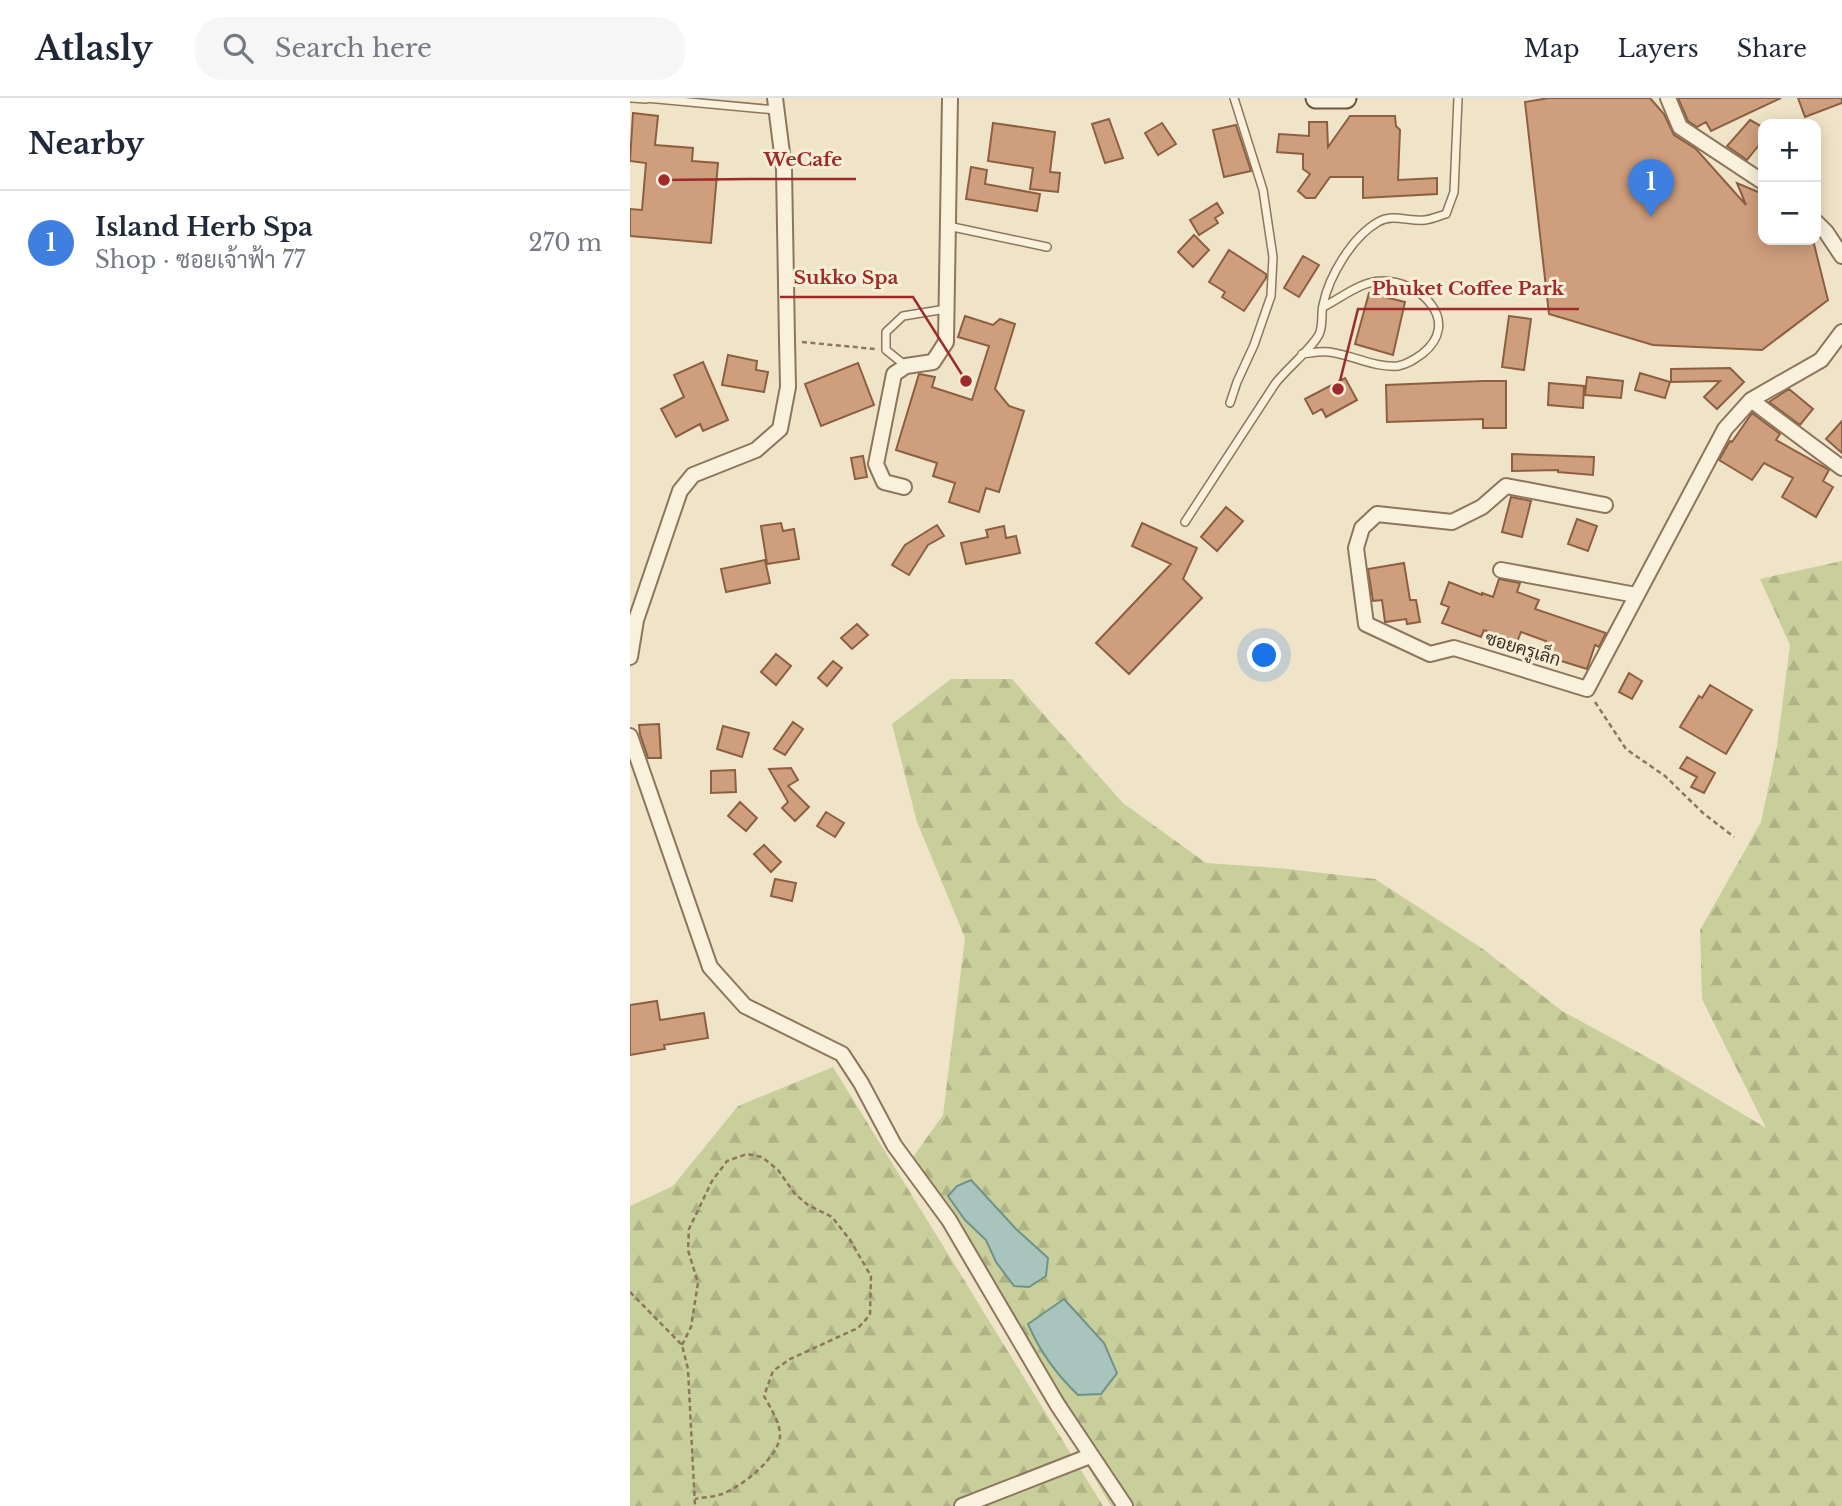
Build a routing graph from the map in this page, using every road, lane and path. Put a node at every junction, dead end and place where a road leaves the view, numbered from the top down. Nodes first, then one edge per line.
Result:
1 (631, 98) edge
2 (950, 98) edge
3 (1234, 98) edge
4 (1316, 98) edge
5 (1346, 98) edge
6 (1458, 98) edge
7 (1668, 98) edge
8 (646, 99) edge
9 (775, 104) edge
10 (1758, 179) edge
11 (948, 226) junction
12 (1821, 227) edge
13 (1047, 247) dead end
14 (1842, 256) edge
15 (1322, 307) junction
16 (947, 309) junction
17 (1842, 332) edge
18 (787, 340) junction
19 (886, 350) junction
20 (1302, 354) junction
21 (906, 366) junction
22 (1751, 400) junction
23 (1230, 403) dead end
24 (1842, 468) edge
25 (904, 487) dead end
26 (1605, 505) dead end
27 (1185, 522) dead end
28 (1501, 570) dead end
29 (1636, 595) junction
30 (630, 657) edge
31 (1587, 689) junction
32 (630, 736) edge
33 (1734, 837) dead end
34 (630, 1292) edge
35 (682, 1345) junction
36 (1090, 1456) junction
37 (695, 1499) junction
38 (695, 1506) edge
39 (962, 1506) edge
40 (1125, 1506) edge

1 - 8 lane
2 - 11 street
3 - 23 lane
4 - 5 main road
6 - 15 lane
7 - 10 street
8 - 9 lane
9 - 18 street
11 - 13 lane
11 - 16 street
12 - 14 street
15 - 20 lane
15 - 20 lane
16 - 19 lane
16 - 21 street
17 - 22 street
18 - 19 path
18 - 30 street
19 - 21 lane
20 - 27 lane
21 - 25 street
22 - 24 street
22 - 29 street
26 - 31 street, ซอยครูเล็ก
28 - 29 street
29 - 31 street
31 - 33 path
32 - 36 street
34 - 35 path
35 - 37 path
35 - 37 path
36 - 39 street
36 - 40 street
37 - 38 path

